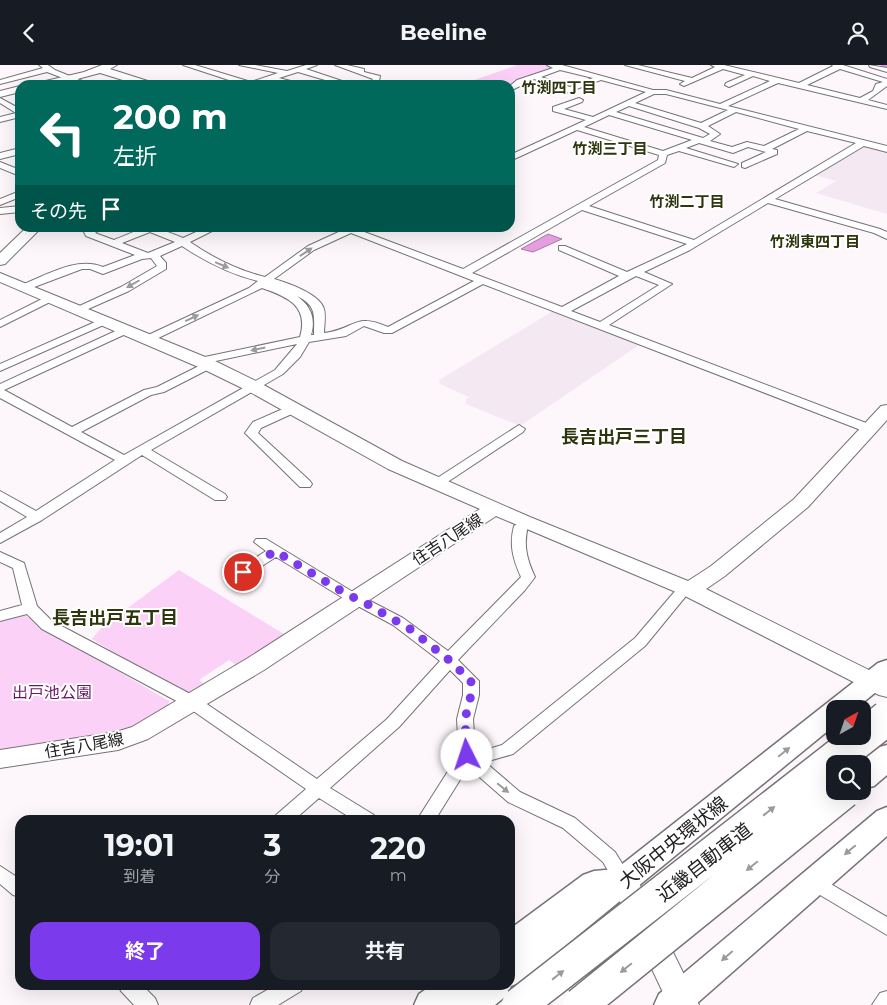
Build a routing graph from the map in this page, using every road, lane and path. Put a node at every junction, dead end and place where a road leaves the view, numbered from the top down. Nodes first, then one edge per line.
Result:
1 (112, 65) edge
2 (134, 65) edge
3 (187, 65) edge
4 (243, 65) edge
5 (313, 65) edge
6 (338, 65) edge
7 (629, 65) edge
8 (856, 65) edge
9 (873, 65) edge
10 (557, 66) edge
11 (718, 66) edge
12 (46, 67) edge
13 (639, 67) junction
14 (841, 67) edge
15 (102, 69) junction
16 (300, 70) junction
17 (887, 71) edge
18 (291, 73) junction
19 (580, 73) junction
20 (752, 74) junction
21 (534, 77) junction
22 (70, 78) junction
23 (272, 79) junction
24 (604, 79) junction
25 (62, 80) edge
26 (75, 80) edge
27 (120, 80) edge
28 (123, 80) edge
29 (239, 80) edge
30 (268, 80) edge
31 (277, 80) edge
32 (333, 80) edge
33 (375, 80) edge
34 (691, 80) junction
35 (777, 80) junction
36 (0, 82) edge
37 (887, 82) edge
38 (553, 83) junction
39 (729, 85) dead end
40 (800, 85) junction
41 (515, 86) edge
42 (15, 90) edge
43 (653, 92) junction
44 (666, 92) junction
45 (0, 94) edge
46 (0, 100) edge
47 (579, 100) dead end
48 (862, 100) junction
49 (627, 103) junction
50 (720, 106) junction
51 (887, 107) edge
52 (15, 110) edge
53 (735, 110) junction
54 (607, 112) junction
55 (15, 115) edge
56 (670, 117) junction
57 (592, 119) junction
58 (0, 120) edge
59 (649, 125) junction
60 (702, 126) junction
61 (575, 127) junction
62 (807, 127) junction
63 (699, 141) junction
64 (864, 142) junction
65 (681, 149) junction
66 (765, 149) junction
67 (887, 149) edge
68 (15, 152) edge
69 (663, 154) junction
70 (515, 155) edge
71 (0, 156) edge
72 (734, 164) dead end
73 (0, 165) edge
74 (745, 165) dead end
75 (15, 171) edge
76 (15, 196) edge
77 (767, 199) junction
78 (0, 202) edge
79 (580, 206) junction
80 (15, 210) edge
81 (0, 211) edge
82 (30, 232) edge
83 (90, 232) edge
84 (139, 232) edge
85 (158, 232) edge
86 (205, 232) edge
87 (341, 232) edge
88 (359, 232) edge
89 (887, 236) edge
90 (183, 242) junction
91 (114, 243) junction
92 (694, 243) junction
93 (562, 248) dead end
94 (151, 255) junction
95 (0, 261) edge
96 (464, 273) junction
97 (631, 274) junction
98 (0, 277) edge
99 (481, 281) junction
100 (263, 282) junction
101 (25, 287) junction
102 (50, 298) junction
103 (79, 310) junction
104 (563, 311) junction
105 (104, 321) junction
106 (0, 324) edge
107 (600, 326) junction
108 (126, 330) junction
109 (319, 338) junction
110 (148, 339) junction
111 (306, 340) junction
112 (204, 363) junction
113 (0, 368) edge
114 (254, 387) junction
115 (0, 388) edge
116 (0, 393) edge
117 (292, 409) junction
118 (887, 410) edge
119 (519, 429) dead end
120 (870, 429) junction
121 (71, 432) junction
122 (143, 450) junction
123 (124, 460) junction
124 (305, 484) dead end
125 (435, 484) junction
126 (0, 495) edge
127 (220, 497) dead end
128 (494, 509) junction
129 (37, 517) junction
130 (521, 526) dead end
131 (0, 539) edge
132 (261, 542) dead end
133 (275, 551) junction
134 (0, 556) edge
135 (243, 572) dead end
136 (690, 589) junction
137 (355, 598) junction
138 (30, 609) junction
139 (0, 616) edge
140 (449, 660) junction
141 (882, 680) edge
142 (851, 700) edge
143 (192, 702) junction
144 (826, 718) edge
145 (887, 718) edge
146 (467, 755) junction
147 (887, 757) edge
148 (0, 759) edge
149 (871, 770) edge
150 (317, 789) junction
151 (833, 800) edge
152 (288, 815) edge
153 (360, 815) edge
154 (429, 815) edge
155 (887, 819) edge
156 (0, 875) edge
157 (624, 881) junction
158 (812, 881) junction
159 (15, 886) edge
160 (887, 927) edge
161 (515, 943) edge
162 (515, 968) edge
163 (133, 990) edge
164 (286, 990) edge
165 (451, 990) edge
166 (489, 990) edge
167 (887, 1000) edge
168 (678, 1003) edge
169 (148, 1005) edge
170 (260, 1005) edge
171 (431, 1005) edge
172 (471, 1005) edge
173 (519, 1005) edge
174 (580, 1005) edge
175 (882, 1005) edge

1 - 15 street
2 - 28 street
3 - 29 street
4 - 18 street
5 - 16 street
6 - 33 street
7 - 13 street
8 - 14 street
9 - 17 street
10 - 19 street
10 - 21 street
11 - 20 street
11 - 34 street
12 - 22 street
12 - 36 street
13 - 24 street
13 - 34 street
14 - 37 street
14 - 40 street
15 - 22 street
15 - 27 street
16 - 18 street
16 - 32 street
18 - 23 street
19 - 24 street
19 - 38 street
20 - 35 street
20 - 39 street
21 - 38 street
21 - 41 street
22 - 25 street
22 - 26 street
23 - 30 street
23 - 31 street
24 - 38 street
24 - 43 street
34 - 44 street
35 - 40 street
35 - 50 street
37 - 48 street
40 - 48 street
42 - 45 street
43 - 44 street
43 - 49 street
44 - 50 street
46 - 52 street
47 - 57 street
48 - 51 street
49 - 54 street
49 - 56 street
50 - 53 street
53 - 60 street
53 - 62 street
54 - 57 street
54 - 59 street
55 - 58 street
56 - 59 street
56 - 60 street
57 - 61 street
59 - 63 street
60 - 63 street
61 - 69 street
61 - 70 street
62 - 64 street
62 - 66 street
63 - 65 street
63 - 66 street
64 - 67 street
64 - 77 street
65 - 69 street
65 - 72 street
66 - 74 street
68 - 71 street
69 - 79 street
73 - 75 street
76 - 78 street
77 - 89 street
77 - 92 street
79 - 92 street
79 - 96 street
80 - 81 street
82 - 95 street
83 - 91 street
84 - 91 street
85 - 90 street
86 - 90 street
100 -> 87 street
88 - 96 street
90 - 94 street
90 -> 100 street
91 - 94 street
92 - 97 street
93 - 97 street
94 - 101 street
94 -> 103 street
96 - 99 street
97 - 104 street
97 - 107 street
98 - 101 street
99 - 104 street
99 - 109 street
100 - 109 street
110 -> 100 street
100 - 111 street
101 - 102 street
102 - 103 street
102 - 106 street
103 - 105 street
104 - 107 street
105 - 108 street
105 - 113 street
107 - 120 street
108 - 110 street
108 - 115 street
109 - 111 street
110 - 112 street
111 -> 112 street
111 - 114 street
112 - 114 street
112 - 121 street
114 - 117 street
114 - 122 street
116 - 121 street
117 - 124 street
117 - 125 street
118 - 120 street
119 - 125 street
120 - 136 street
121 - 123 street
122 - 123 street
122 - 127 street
123 - 129 street
125 - 128 street
126 - 129 street
128 - 136 street, 住吉八尾線
128 - 137 street, 住吉八尾線
129 - 131 street
130 - 140 street
132 - 133 street
133 - 135 street
133 - 137 street
134 - 138 street
136 - 141 street, 住吉八尾線
136 - 146 street
137 - 140 street
137 - 143 street, 住吉八尾線
138 - 139 street
138 - 143 street
140 - 146 street
140 - 150 street
141 - 142 main road, 大阪中央環状線
143 - 148 street, 住吉八尾線
143 - 150 street
157 -> 144 main road, 大阪中央環状線
173 -> 145 highway, 近畿自動車道, bridge
146 - 154 street
146 -> 157 street
147 - 149 highway
150 - 152 street
150 - 153 street
151 -> 174 highway, 近畿自動車道, bridge
155 -> 158 main road
156 - 159 street
157 - 161 main road
157 - 162 main road, 大阪中央環状線
157 - 168 street
158 - 160 street
158 -> 168 main road
163 - 169 street
164 - 170 street
165 - 171 main road
166 - 172 main road
167 - 175 street

